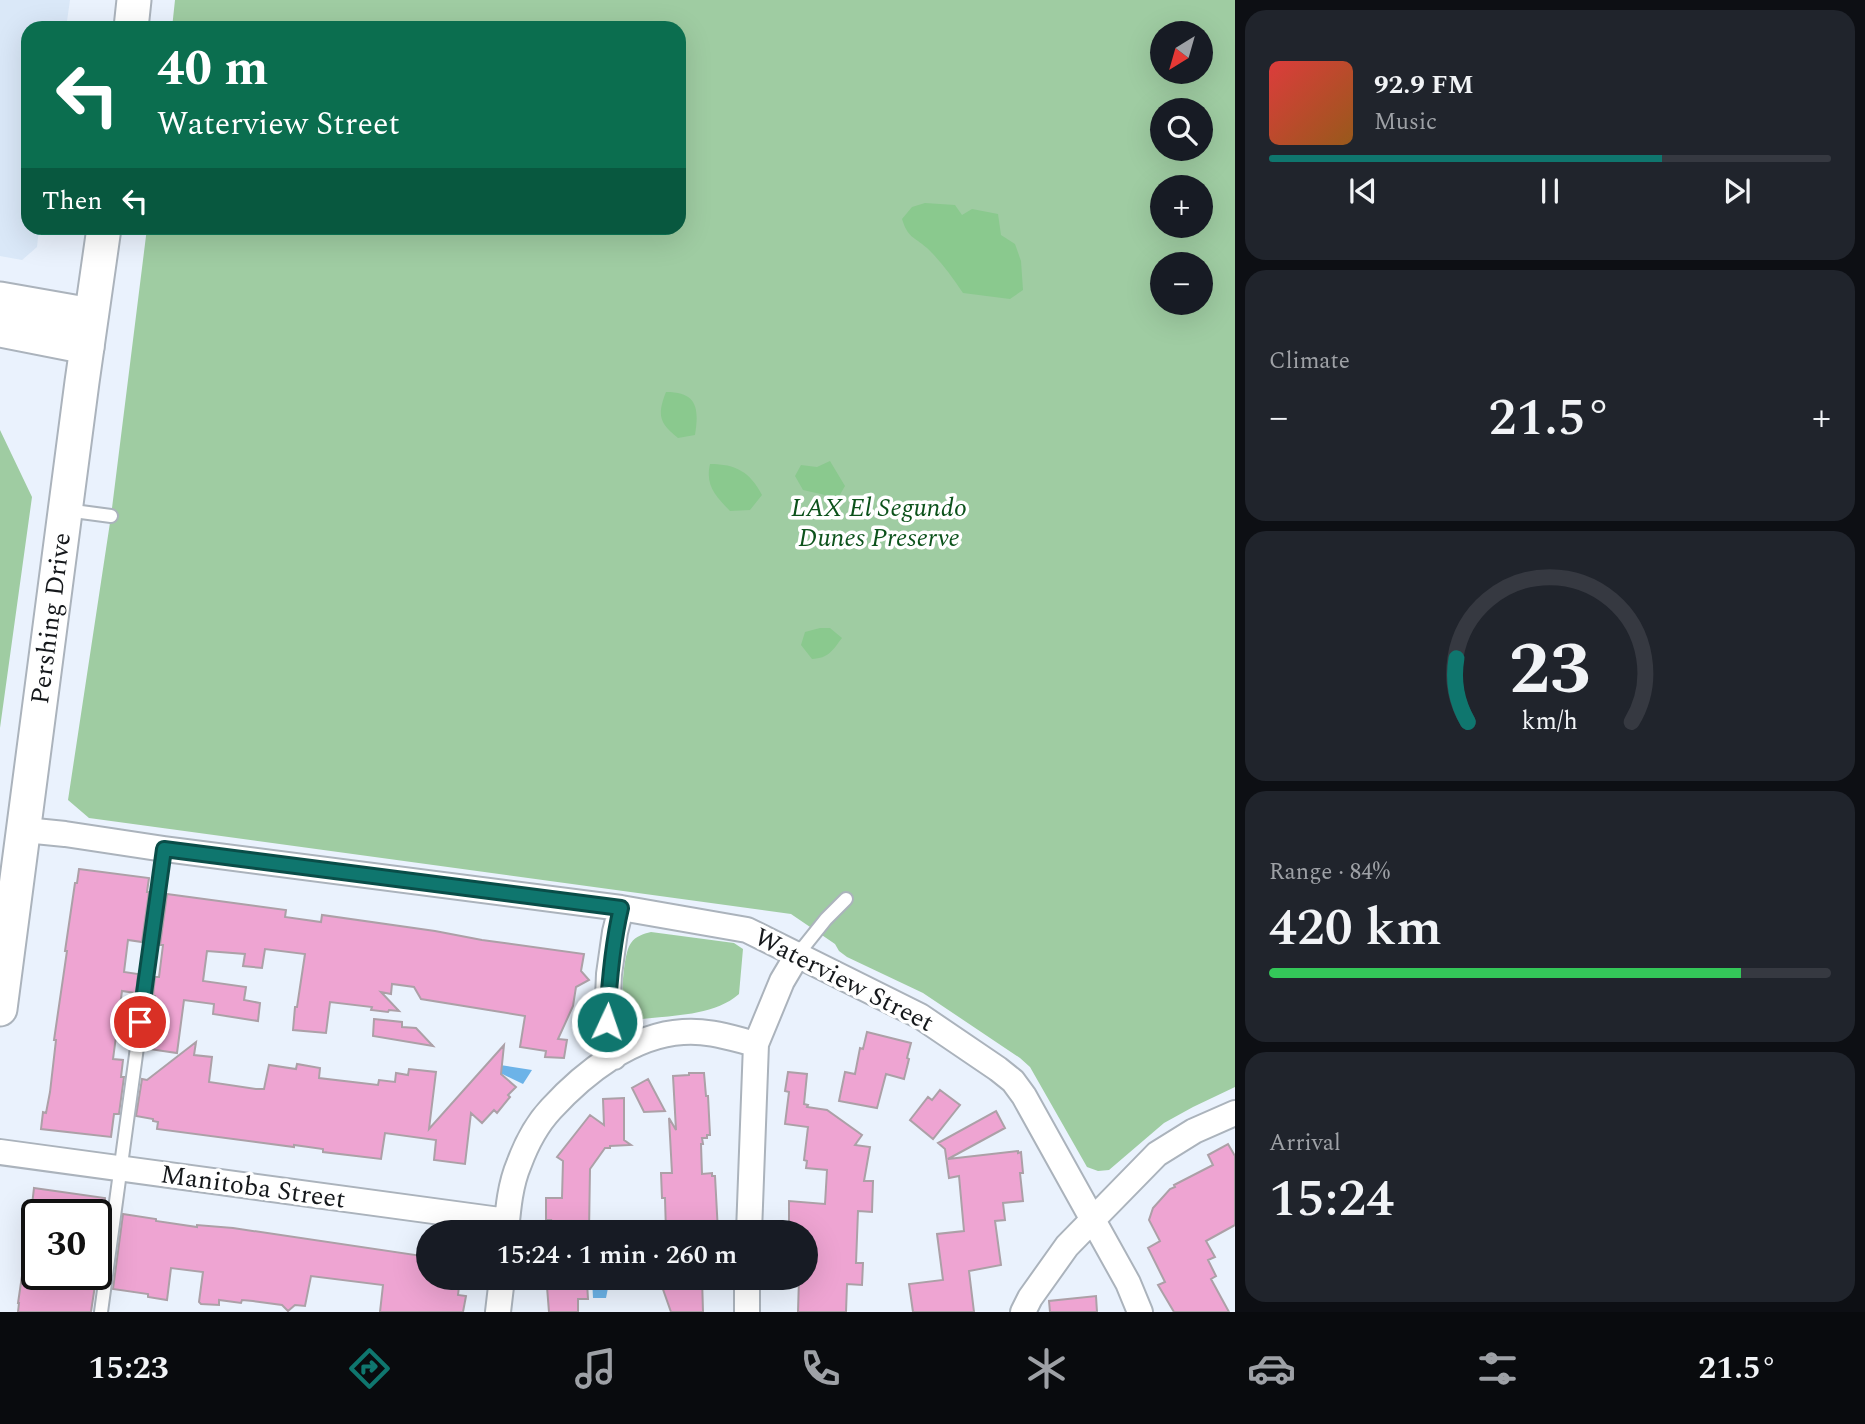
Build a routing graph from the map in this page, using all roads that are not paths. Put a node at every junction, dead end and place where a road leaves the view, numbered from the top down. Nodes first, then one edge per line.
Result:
1 (134, 0) edge
2 (132, 21) edge
3 (103, 235) edge
4 (0, 299) edge
5 (0, 330) edge
6 (89, 331) junction
7 (66, 510) junction
8 (111, 516) dead end
9 (24, 830) junction
10 (164, 849) junction
11 (846, 899) dead end
12 (621, 908) junction
13 (798, 954) junction
14 (0, 1009) edge
15 (756, 1044) junction
16 (614, 1057) junction
17 (1235, 1113) edge
18 (0, 1152) edge
19 (121, 1169) junction
20 (1093, 1219) junction
21 (466, 1220) edge
22 (508, 1220) edge
23 (749, 1220) edge
24 (501, 1290) edge
25 (747, 1290) edge
26 (101, 1312) edge
27 (498, 1312) edge
28 (747, 1312) edge
29 (1023, 1312) edge
30 (1140, 1312) edge

1 - 2 main road
3 - 6 main road, Pershing Drive
4 - 6 main road
5 - 6 main road
6 - 7 main road, Pershing Drive
7 - 8 lane
7 - 9 main road, Pershing Drive
9 - 10 street, Waterview Street
9 - 14 main road, Pershing Drive
10 - 12 street, Waterview Street
10 - 19 lane
11 - 13 lane
12 - 13 street, Waterview Street
12 - 16 street
13 - 15 street
13 - 20 street, Waterview Street
15 - 16 street
15 - 23 street
16 - 22 street
17 - 20 street
18 - 19 street, Manitoba Street
19 - 21 street, Manitoba Street
19 - 26 lane
20 - 29 street
20 - 30 street, Waterview Street
24 - 27 street
25 - 28 street

